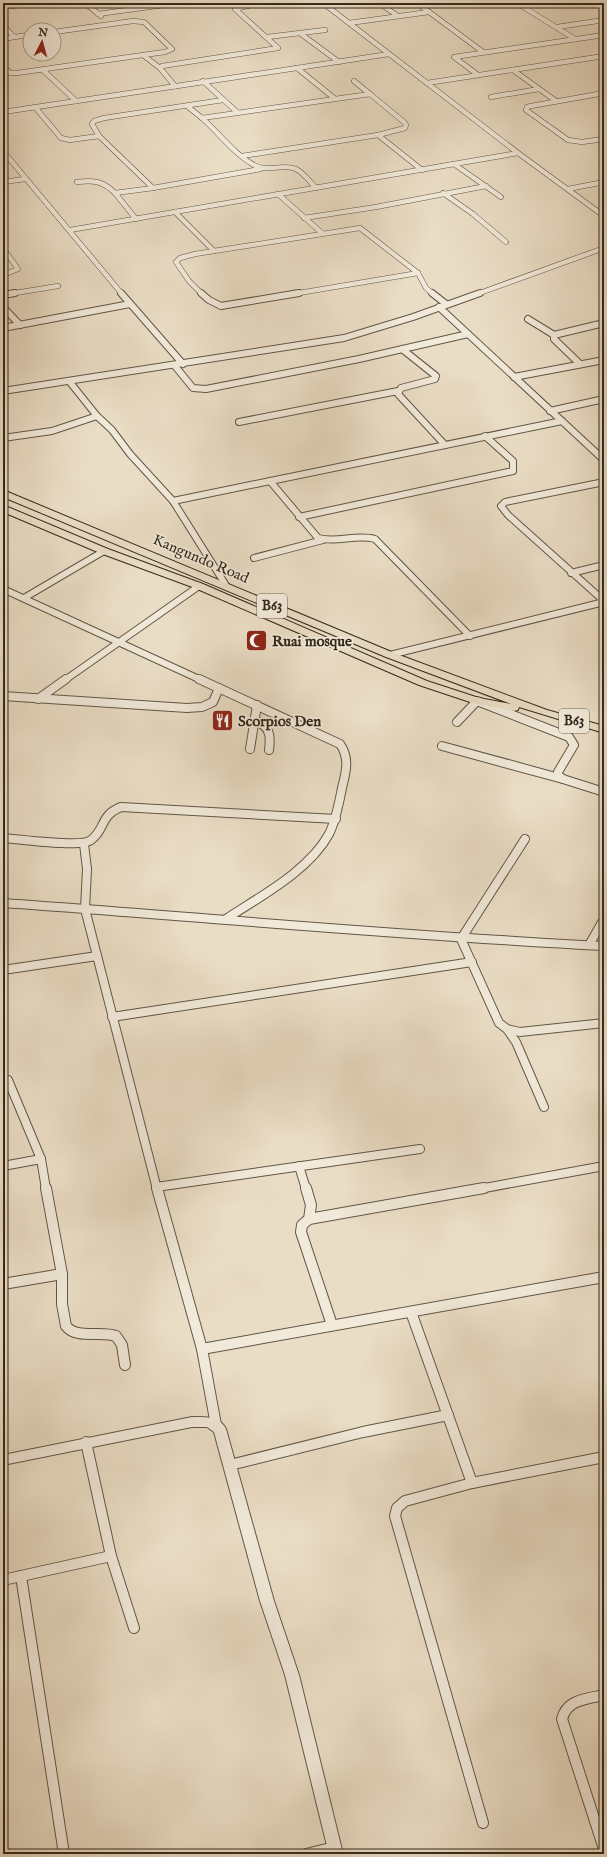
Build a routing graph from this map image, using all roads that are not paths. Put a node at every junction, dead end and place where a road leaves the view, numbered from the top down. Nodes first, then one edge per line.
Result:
1 (36, 3) edge
2 (85, 3) edge
3 (178, 3) edge
4 (260, 3) edge
5 (323, 3) edge
6 (379, 3) edge
7 (416, 3) edge
8 (517, 3) edge
9 (3, 7) edge
10 (429, 12) junction
11 (98, 14) junction
12 (398, 16) junction
13 (604, 20) edge
14 (349, 23) junction
15 (109, 24) junction
16 (4, 26) edge
17 (557, 27) junction
18 (324, 30) dead end
19 (62, 31) edge
20 (301, 34) junction
21 (604, 35) edge
22 (22, 36) edge
23 (14, 37) junction
24 (267, 37) junction
25 (575, 38) junction
26 (3, 39) edge
27 (484, 52) junction
28 (389, 54) junction
29 (143, 55) junction
30 (603, 57) edge
31 (340, 62) junction
32 (3, 66) edge
33 (160, 68) junction
34 (297, 68) junction
35 (43, 70) junction
36 (513, 70) junction
37 (478, 75) junction
38 (354, 81) dead end
39 (203, 82) junction
40 (428, 83) junction
41 (175, 86) junction
42 (539, 89) junction
43 (604, 93) edge
44 (370, 94) junction
45 (492, 97) dead end
46 (334, 98) junction
47 (76, 100) junction
48 (223, 100) junction
49 (556, 101) junction
50 (35, 106) junction
51 (187, 106) junction
52 (3, 112) edge
53 (238, 113) junction
54 (202, 118) junction
55 (378, 135) junction
56 (99, 136) junction
57 (604, 139) edge
58 (3, 151) edge
59 (518, 153) junction
60 (242, 156) junction
61 (454, 164) junction
62 (261, 169) junction
63 (422, 170) junction
64 (25, 179) junction
65 (3, 182) edge
66 (77, 182) dead end
67 (604, 182) edge
68 (486, 186) junction
69 (152, 188) junction
70 (316, 188) junction
71 (568, 189) junction
72 (114, 193) junction
73 (443, 193) junction
74 (278, 194) junction
75 (501, 197) dead end
76 (175, 212) junction
77 (604, 216) edge
78 (304, 218) junction
79 (136, 219) junction
80 (70, 230) junction
81 (322, 233) junction
82 (506, 242) dead end
83 (3, 248) edge
84 (604, 248) edge
85 (214, 251) junction
86 (418, 273) junction
87 (3, 275) edge
88 (58, 286) dead end
89 (3, 295) edge
90 (130, 304) junction
91 (446, 304) junction
92 (439, 307) junction
93 (4, 309) edge
94 (528, 319) dead end
95 (604, 323) edge
96 (20, 325) junction
97 (3, 328) edge
98 (468, 334) junction
99 (554, 335) junction
100 (402, 350) junction
101 (604, 360) edge
102 (183, 364) junction
103 (580, 364) junction
104 (175, 366) junction
105 (514, 377) junction
106 (69, 381) junction
107 (3, 391) edge
108 (398, 391) junction
109 (604, 399) edge
110 (550, 411) junction
111 (97, 416) junction
112 (562, 421) junction
113 (239, 422) dead end
114 (485, 436) junction
115 (3, 438) edge
116 (445, 445) junction
117 (604, 460) edge
118 (270, 481) junction
119 (604, 482) edge
120 (3, 493) edge
121 (173, 501) junction
122 (3, 508) edge
123 (299, 517) junction
124 (323, 540) junction
125 (104, 551) junction
126 (254, 558) dead end
127 (604, 565) edge
128 (571, 573) junction
129 (198, 586) junction
130 (226, 587) junction
131 (3, 589) edge
132 (24, 598) junction
133 (604, 602) edge
134 (470, 636) junction
135 (118, 642) junction
136 (390, 655) junction
137 (434, 671) junction
138 (423, 684) junction
139 (219, 688) junction
140 (3, 696) edge
141 (38, 699) junction
142 (477, 702) junction
143 (257, 705) junction
144 (544, 712) junction
145 (254, 720) junction
146 (457, 722) dead end
147 (604, 730) edge
148 (442, 746) dead end
149 (250, 749) dead end
150 (269, 750) dead end
151 (563, 779) junction
152 (604, 792) edge
153 (336, 819) junction
154 (3, 838) edge
155 (525, 839) dead end
156 (84, 844) junction
157 (3, 903) edge
158 (85, 909) junction
159 (226, 919) junction
160 (604, 919) edge
161 (461, 939) junction
162 (589, 945) junction
163 (604, 946) edge
164 (97, 956) junction
165 (472, 962) junction
166 (3, 970) edge
167 (112, 1017) junction
168 (604, 1023) edge
169 (507, 1029) junction
170 (8, 1080) dead end
171 (544, 1107) dead end
172 (420, 1149) dead end
173 (41, 1159) junction
174 (3, 1166) edge
175 (299, 1166) junction
176 (604, 1166) edge
177 (156, 1187) junction
178 (309, 1219) junction
179 (62, 1274) junction
180 (604, 1277) edge
181 (3, 1284) edge
182 (411, 1312) junction
183 (332, 1325) junction
184 (202, 1349) junction
185 (125, 1364) dead end
186 (448, 1415) junction
187 (216, 1425) junction
188 (86, 1442) junction
189 (604, 1456) edge
190 (3, 1460) edge
191 (230, 1465) junction
192 (472, 1483) junction
193 (111, 1556) junction
194 (21, 1576) junction
195 (3, 1580) edge
196 (134, 1628) dead end
197 (604, 1695) edge
198 (483, 1823) dead end
199 (604, 1849) edge
200 (335, 1851) edge
201 (64, 1854) edge
202 (306, 1854) edge

1 - 9 street
2 - 11 street
3 - 11 street
4 - 24 street
5 - 14 street
6 - 12 street
7 - 10 street
8 - 17 street
10 - 12 street
10 - 27 street
11 - 15 street
12 - 14 street
13 - 17 street
14 - 28 street
15 - 19 street
15 - 29 street
16 - 23 street
17 - 25 street
18 - 20 street
20 - 24 street
20 - 31 street
21 - 25 street
22 - 23 street
23 - 26 street
24 - 33 street
25 - 27 street
27 - 37 street
28 - 31 street
28 - 40 street
29 - 33 street
29 - 35 street
30 - 36 street
31 - 34 street
32 - 35 street
33 - 41 street
34 - 39 street
34 - 46 street
35 - 47 street
36 - 37 street
36 - 42 street
37 - 40 street
38 - 44 street
39 - 41 street
39 - 48 street
40 - 59 street
41 - 47 street
42 - 45 street
42 - 49 street
43 - 49 street
44 - 46 street
44 - 55 street
46 - 53 street
47 - 50 street
48 - 51 street
48 - 53 street
49 - 57 street
50 - 52 street
50 - 56 street
51 - 54 street
51 - 56 street
53 - 54 street
54 - 60 street
55 - 60 street
55 - 63 street
56 - 69 street
58 - 64 street
59 - 61 street
59 - 71 street
60 - 62 street
61 - 63 street
61 - 68 street
62 - 69 street
62 - 70 street
63 - 70 street
64 - 65 street
64 - 80 street
66 - 72 street
67 - 71 street
68 - 73 street
68 - 75 street
69 - 72 street
70 - 74 street
71 - 77 street
72 - 79 street
73 - 78 street
73 - 82 street
74 - 76 street
74 - 78 street
76 - 79 street
76 - 85 street
78 - 81 street
79 - 80 street
80 - 90 street
81 - 85 street
81 - 86 street
83 - 87 street
84 - 91 street
85 - 86 street
86 - 91 street
88 - 89 street
90 - 96 street
90 - 102 street
91 - 92 street
92 - 98 street
92 - 102 street
93 - 96 street
94 - 99 street
95 - 99 street
96 - 97 street
98 - 100 street
98 - 105 street
99 - 103 street
100 - 104 street
100 - 108 street
101 - 103 street
102 - 104 street
103 - 105 street
104 - 106 street
105 - 110 street
106 - 107 street
106 - 111 street
108 - 113 street
108 - 116 street
109 - 110 street
110 - 112 street
111 - 115 street
111 - 121 street
112 - 114 street
112 - 117 street
114 - 116 street
114 - 123 street
116 - 118 street
118 - 121 street
118 - 123 street
119 - 128 street
120 - 130 highway, Kangundo Road / B63
121 - 130 street
122 - 125 highway, Kangundo Road / B63
123 - 124 street
124 - 126 street
124 - 134 street
125 - 129 highway, Kangundo Road / B63
125 - 132 street
127 - 128 street
128 - 133 street
129 - 135 street
129 - 138 highway, Kangundo Road / B63
130 - 136 highway, Kangundo Road / B63
131 - 132 street
132 - 135 street
133 - 134 street
134 - 136 street
135 - 139 street
135 - 141 street
136 - 137 highway, Kangundo Road / B63
137 - 138 highway
137 - 144 highway, Kangundo Road / B63
138 - 142 highway, Kangundo Road / B63
139 - 141 street
139 - 143 street
140 - 141 street
142 - 144 highway, Kangundo Road / B63
142 - 146 street
142 - 151 street
143 - 145 street
143 - 153 street
144 - 147 highway, Kangundo Road / B63
145 - 149 street
145 - 150 street
148 - 151 street
151 - 152 street
153 - 156 street
153 - 159 street
154 - 156 street
155 - 161 street
156 - 158 street
157 - 158 street
158 - 159 street
158 - 164 street
159 - 161 street
160 - 162 street
161 - 162 street
161 - 165 street
162 - 163 street
164 - 166 street
164 - 167 street
165 - 167 street
165 - 169 street
167 - 177 street
168 - 169 street
169 - 171 street
170 - 173 street
172 - 175 street
173 - 174 street
173 - 179 street
175 - 177 street
175 - 178 street
176 - 178 street
177 - 184 street
178 - 183 street
179 - 181 street
179 - 185 street
180 - 182 street
182 - 183 street
182 - 186 street
183 - 184 street
184 - 187 street
186 - 191 street
186 - 192 street
187 - 188 street
187 - 191 street
188 - 190 street
188 - 193 street
189 - 192 street
191 - 200 street
192 - 198 street
193 - 194 street
193 - 196 street
194 - 195 street
194 - 201 street
197 - 199 street
200 - 202 street

